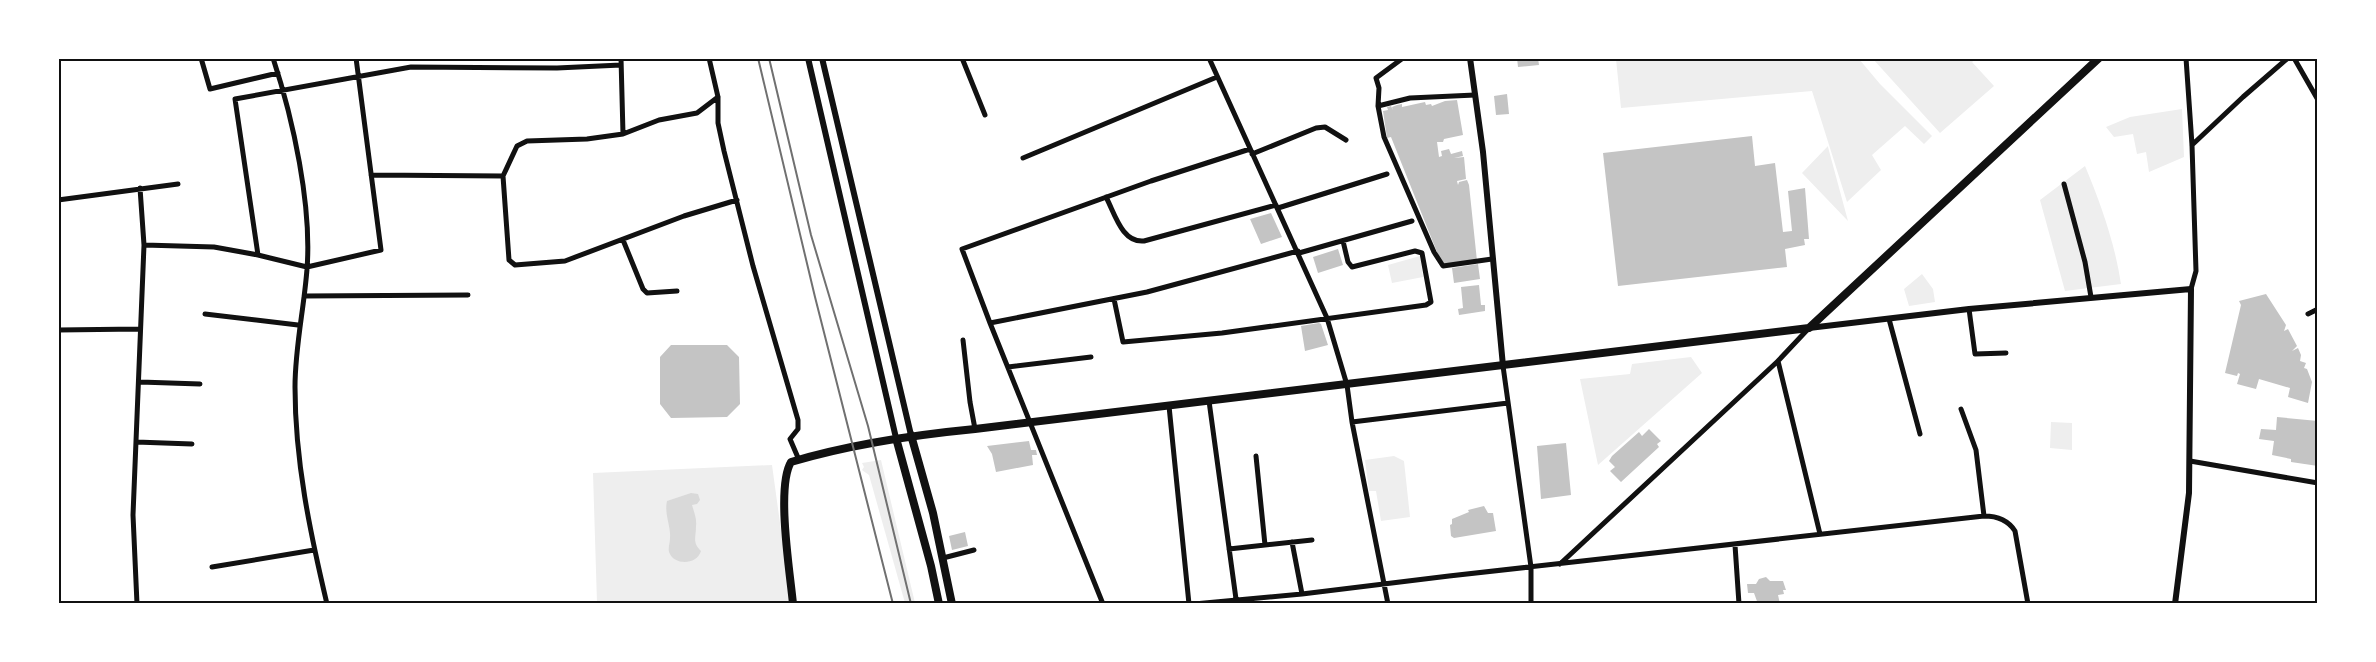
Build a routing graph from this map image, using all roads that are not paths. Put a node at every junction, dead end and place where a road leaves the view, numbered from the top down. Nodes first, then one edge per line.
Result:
1 (201, 58) edge
2 (273, 58) edge
3 (356, 58) edge
4 (501, 58) edge
5 (709, 58) edge
6 (808, 58) edge
7 (822, 58) edge
8 (962, 58) edge
9 (1209, 58) edge
10 (1390, 58) edge
11 (1403, 58) edge
12 (1470, 58) edge
13 (2099, 58) edge
14 (2186, 58) edge
15 (2288, 58) edge
16 (2294, 58) edge
17 (621, 62) edge
18 (1394, 65) junction
19 (499, 68) junction
20 (278, 74) junction
21 (358, 75) junction
22 (1217, 77) junction
23 (283, 90) junction
24 (1475, 94) junction
25 (718, 97) junction
26 (2318, 100) edge
27 (1378, 106) junction
28 (985, 115) dead end
29 (623, 134) junction
30 (1346, 140) dead end
31 (2192, 145) junction
32 (1251, 152) junction
33 (1023, 158) dead end
34 (1387, 174) dead end
35 (371, 175) junction
36 (503, 176) junction
37 (178, 184) dead end
38 (2064, 184) dead end
39 (140, 188) junction
40 (1106, 197) junction
41 (58, 200) edge
42 (737, 200) junction
43 (1277, 207) junction
44 (1412, 221) dead end
45 (623, 240) junction
46 (1342, 242) junction
47 (144, 245) junction
48 (1298, 252) junction
49 (258, 255) junction
50 (1492, 259) junction
51 (307, 267) junction
52 (2191, 289) junction
53 (677, 291) dead end
54 (468, 295) dead end
55 (304, 296) junction
56 (2091, 297) junction
57 (1114, 299) junction
58 (1969, 309) junction
59 (2318, 309) edge
60 (205, 314) dead end
61 (2308, 314) dead end
62 (1327, 318) junction
63 (1888, 319) junction
64 (990, 323) junction
65 (298, 325) junction
66 (1809, 328) junction
67 (139, 329) junction
68 (58, 330) edge
69 (963, 340) dead end
70 (2006, 353) dead end
71 (1091, 357) dead end
72 (1778, 361) junction
73 (1503, 366) junction
74 (1008, 367) junction
75 (140, 382) junction
76 (200, 384) dead end
77 (1347, 385) junction
78 (1209, 401) junction
79 (1508, 403) junction
80 (1169, 406) junction
81 (1960, 409) dead end
82 (1352, 422) junction
83 (1030, 423) junction
84 (975, 429) junction
85 (1920, 434) dead end
86 (911, 435) junction
87 (896, 438) junction
88 (136, 442) junction
89 (192, 444) dead end
90 (1256, 456) dead end
91 (801, 459) junction
92 (2190, 461) junction
93 (2318, 483) edge
94 (1984, 516) junction
95 (1820, 534) junction
96 (1312, 540) dead end
97 (1292, 542) junction
98 (1265, 545) junction
99 (1735, 545) junction
100 (1229, 549) junction
101 (314, 550) junction
102 (974, 550) dead end
103 (943, 558) junction
104 (1560, 564) junction
105 (212, 567) dead end
106 (1531, 567) junction
107 (1383, 584) junction
108 (1302, 594) junction
109 (1236, 599) junction
110 (137, 603) edge
111 (327, 603) edge
112 (793, 603) edge
113 (939, 603) edge
114 (952, 603) edge
115 (1103, 603) edge
116 (1189, 603) edge
117 (1194, 603) edge
118 (1210, 603) edge
119 (1388, 603) edge
120 (1531, 603) edge
121 (1739, 603) edge
122 (2028, 603) edge
123 (2175, 603) edge

1 - 20 street
2 - 20 street
3 - 21 street
4 - 19 street
5 - 25 street
6 - 87 street
7 - 86 street
8 - 28 street
9 - 22 street
10 - 18 street
11 - 18 street
12 - 24 street
13 - 66 main road
14 - 31 street
15 - 31 street
16 - 26 street
17 - 19 street
17 - 29 street
18 - 27 street
19 - 21 street
20 - 23 street
21 - 23 street
21 - 35 street
22 - 32 street
22 - 33 street
23 - 49 street
23 - 51 street
24 - 27 street
24 - 50 street
25 - 29 street
25 - 42 street
27 - 50 street
29 - 36 street
30 - 32 street
31 - 52 street
32 - 40 street
32 - 43 street
34 - 43 street
35 - 36 street
35 - 51 street
36 - 45 street
37 - 39 street
38 - 56 street
39 - 41 street
39 - 47 street
40 - 43 street
40 - 64 street
42 - 45 street
42 - 91 street
43 - 48 street
44 - 46 street
45 - 53 street
46 - 48 street
46 - 62 street
47 - 49 street
47 - 67 street
48 - 57 street
48 - 62 street
49 - 51 street
50 - 73 street
51 - 55 street
52 - 56 street
52 - 92 street
54 - 55 street
55 - 65 street
56 - 58 street
57 - 62 street
57 - 64 street
58 - 63 street
58 - 70 street
59 - 61 street
60 - 65 street
62 - 77 street
63 - 66 street
63 - 85 street
64 - 74 street
65 - 101 street
66 - 72 street
66 - 73 main road
67 - 68 street
67 - 75 street
69 - 84 street
71 - 74 street
72 - 95 street
72 - 104 street
73 - 77 main road
73 - 79 street
74 - 83 street
75 - 76 street
75 - 88 street
77 - 78 main road
77 - 82 street
78 - 80 main road
78 - 100 street
79 - 82 street
79 - 106 street
80 - 83 main road
80 - 116 street
81 - 94 street
82 - 107 street
83 - 84 main road
83 - 115 street
84 - 86 main road
86 - 87 main road
86 - 103 main road
87 - 91 main road
87 - 113 main road
88 - 89 street
88 - 110 street
90 - 98 street
91 - 112 main road
92 - 93 street
92 - 123 street
94 - 95 street
94 - 122 street
95 - 99 street
96 - 97 street
97 - 98 street
97 - 108 street
98 - 100 street
99 - 104 street
99 - 121 street
100 - 109 street
101 - 105 street
101 - 111 street
102 - 103 street
103 - 114 main road
104 - 106 street
106 - 107 street
106 - 120 street
107 - 108 street
107 - 119 street
108 - 109 street
109 - 118 street
117 - 118 street

